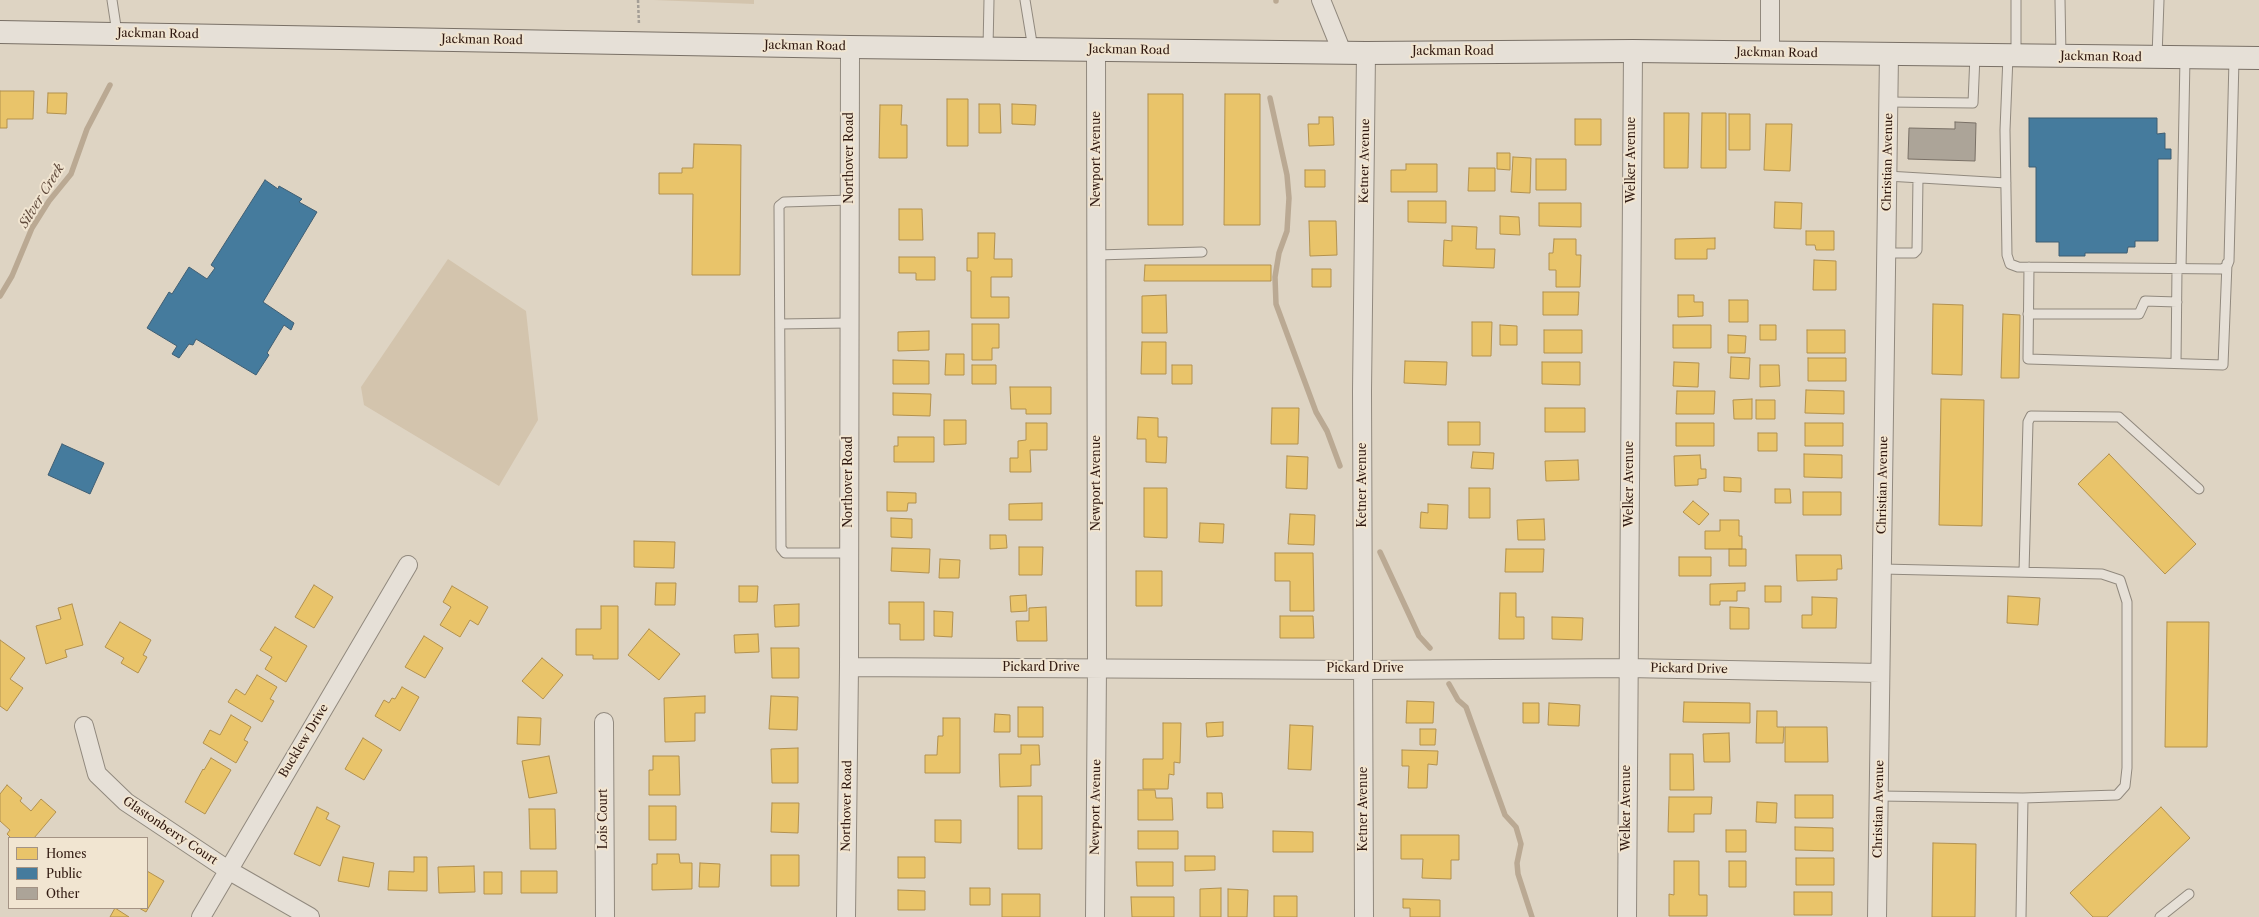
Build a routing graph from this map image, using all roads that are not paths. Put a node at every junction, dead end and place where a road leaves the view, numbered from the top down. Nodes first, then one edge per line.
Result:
1 (112, 0) edge
2 (989, 0) edge
3 (1025, 0) edge
4 (1321, 0) edge
5 (1770, 0) edge
6 (2016, 0) edge
7 (2060, 0) edge
8 (2159, 0) edge
9 (0, 32) edge
10 (117, 33) junction
11 (850, 47) junction
12 (988, 48) junction
13 (1033, 49) junction
14 (1096, 49) junction
15 (1632, 51) junction
16 (1342, 52) junction
17 (1366, 53) junction
18 (1770, 53) junction
19 (1889, 54) junction
20 (1975, 55) junction
21 (2012, 56) junction
22 (2061, 56) junction
23 (2156, 57) junction
24 (2185, 58) junction
25 (2259, 58) edge
26 (2234, 59) junction
27 (1888, 102) junction
28 (1887, 176) junction
29 (1918, 178) junction
30 (2006, 182) junction
31 (850, 200) junction
32 (1202, 252) dead end
33 (1887, 253) junction
34 (1097, 254) junction
35 (2228, 262) junction
36 (2029, 267) junction
37 (2179, 269) junction
38 (2177, 302) junction
39 (2028, 314) junction
40 (850, 323) junction
41 (780, 324) junction
42 (2176, 363) junction
43 (2199, 489) dead end
44 (849, 553) junction
45 (408, 565) dead end
46 (1882, 569) junction
47 (2024, 572) junction
48 (849, 667) junction
49 (1097, 668) junction
50 (1628, 668) junction
51 (1365, 670) junction
52 (1880, 673) junction
53 (604, 722) dead end
54 (84, 726) dead end
55 (1879, 796) junction
56 (2023, 798) junction
57 (228, 870) junction
58 (2189, 894) dead end
59 (201, 917) edge
60 (310, 917) edge
61 (605, 917) edge
62 (846, 917) edge
63 (1095, 917) edge
64 (1364, 917) edge
65 (1627, 917) edge
66 (1877, 917) edge
67 (2021, 917) edge
68 (2160, 917) edge

1 - 10 lane
2 - 12 lane
3 - 13 lane
4 - 16 street
5 - 18 street
6 - 21 lane
7 - 22 lane
8 - 23 lane
9 - 10 main road, Jackman Road
10 - 11 main road, Jackman Road
11 - 12 main road, Jackman Road
11 - 31 street, Northover Road
12 - 13 main road, Jackman Road
13 - 14 main road, Jackman Road
14 - 16 main road, Jackman Road
14 - 34 street, Newport Avenue
15 - 17 main road, Jackman Road
15 - 18 main road, Jackman Road
15 - 50 street, Welker Avenue
16 - 17 main road, Jackman Road
17 - 51 street, Ketner Avenue
18 - 19 main road, Jackman Road
19 - 20 main road, Jackman Road
19 - 27 street, Christian Avenue
20 - 21 main road, Jackman Road
20 - 27 lane
21 - 22 main road, Jackman Road
21 - 30 lane
22 - 23 main road, Jackman Road
23 - 24 main road, Jackman Road
24 - 26 main road, Jackman Road
24 - 37 lane
25 - 26 main road, Jackman Road
26 - 35 lane
27 - 28 street, Christian Avenue
28 - 29 lane
28 - 33 street, Christian Avenue
29 - 30 lane
29 - 33 lane
30 - 36 lane
31 - 40 street, Northover Road
31 - 41 lane
32 - 34 lane
33 - 46 street, Christian Avenue
34 - 49 street, Newport Avenue
35 - 37 lane
35 - 42 lane
36 - 37 lane
36 - 39 lane
37 - 38 lane
38 - 39 lane
38 - 42 lane
39 - 42 lane
40 - 41 lane
40 - 44 street, Northover Road
41 - 44 lane
43 - 47 lane
44 - 48 street, Northover Road
45 - 57 street, Bucklew Drive
46 - 47 lane
46 - 52 street, Christian Avenue
47 - 56 lane
48 - 49 street, Pickard Drive
48 - 62 street, Northover Road
49 - 51 street, Pickard Drive
49 - 63 street, Newport Avenue
50 - 51 street, Pickard Drive
50 - 52 street, Pickard Drive
50 - 65 street, Welker Avenue
51 - 64 street, Ketner Avenue
52 - 55 street, Christian Avenue
53 - 61 street, Lois Court
54 - 57 street, Glastonberry Court
55 - 56 lane
55 - 66 street, Christian Avenue
56 - 67 lane
57 - 59 street, Bucklew Drive
57 - 60 street, Glastonberry Court
58 - 68 lane

